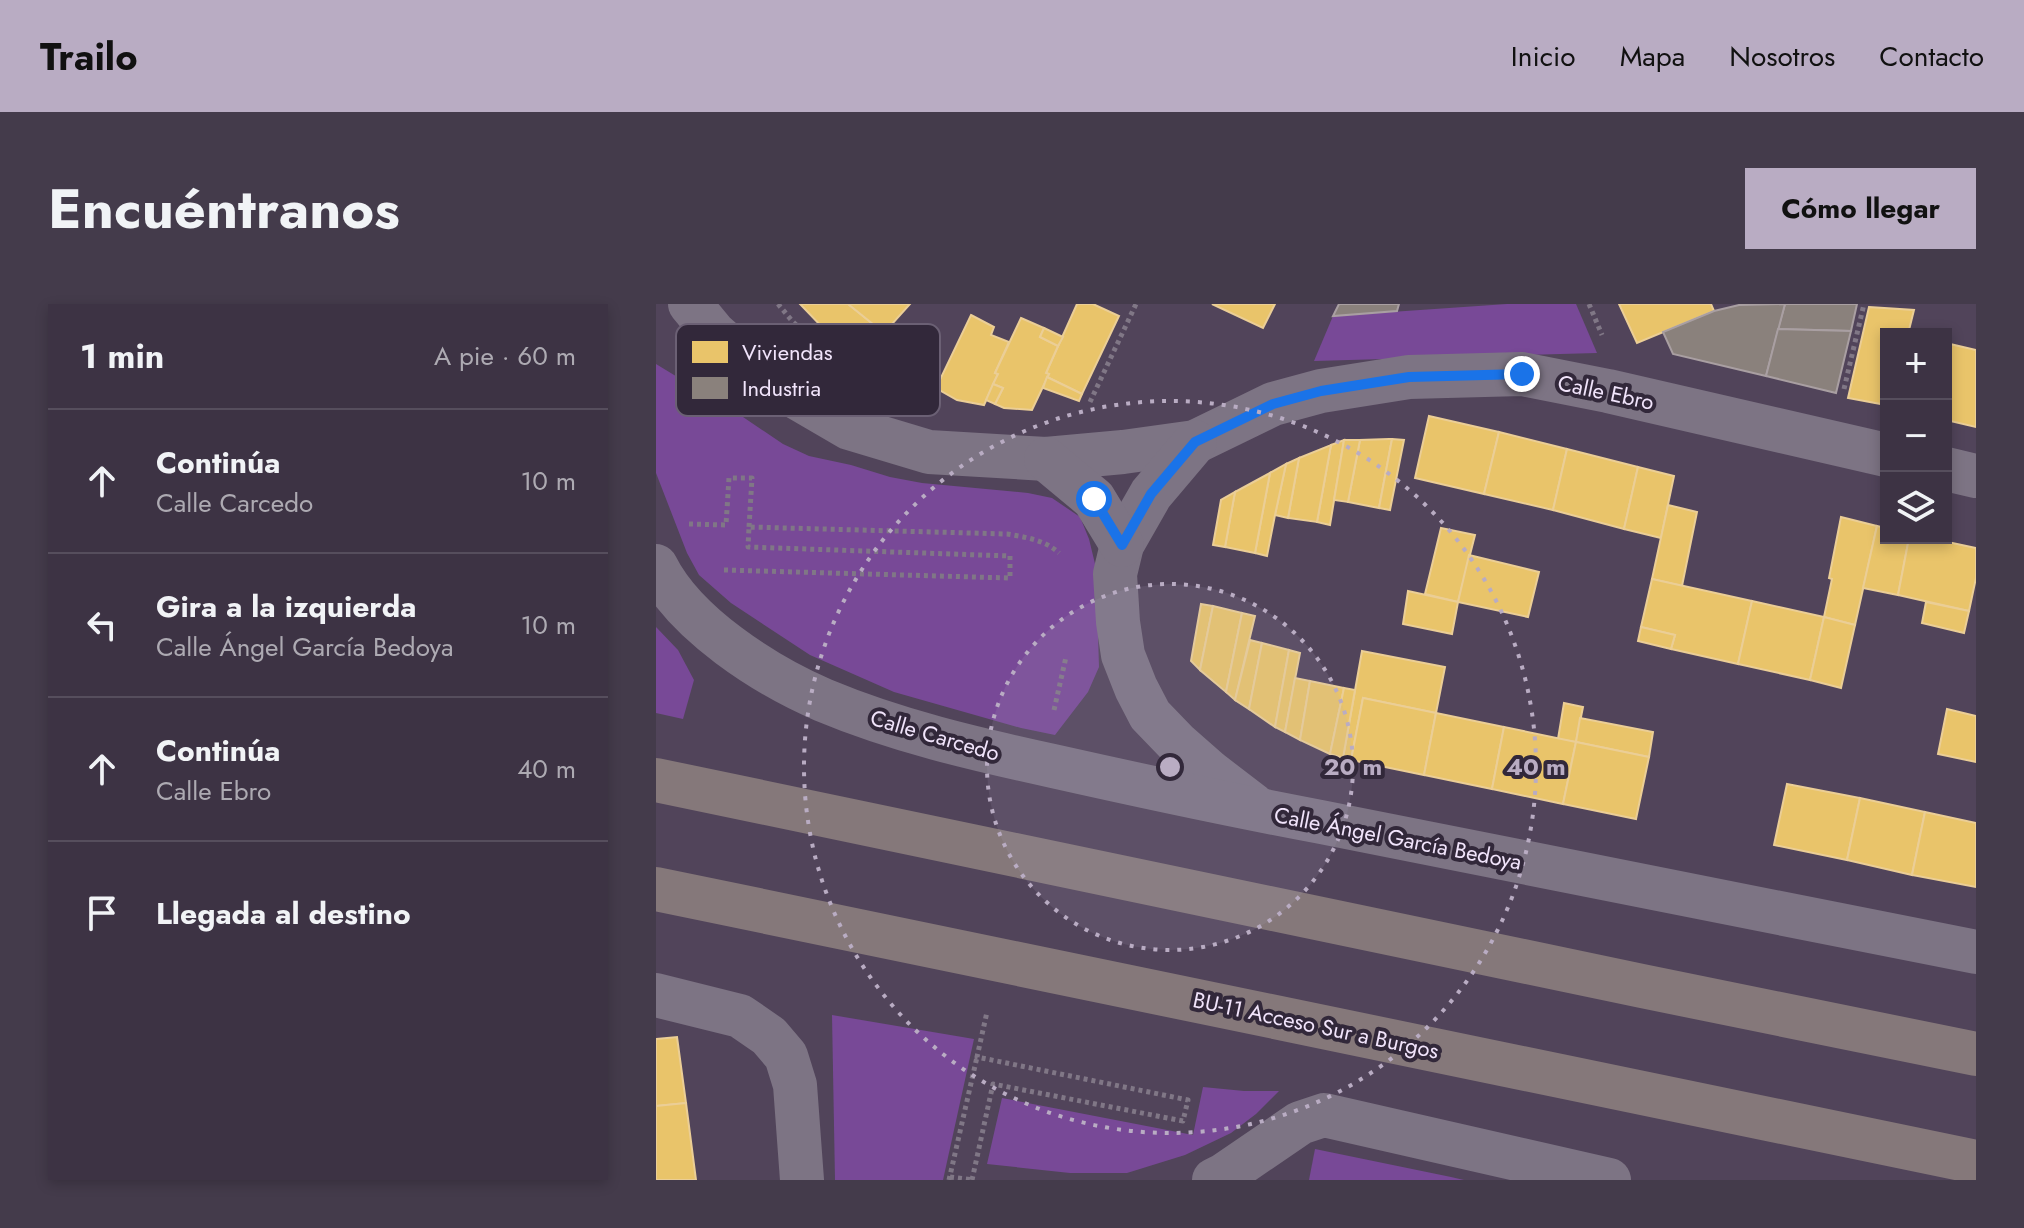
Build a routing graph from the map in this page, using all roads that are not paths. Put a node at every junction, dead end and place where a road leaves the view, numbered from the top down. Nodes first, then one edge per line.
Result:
1 (690, 304) edge
2 (707, 324) edge
3 (828, 416) edge
4 (1195, 442) junction
5 (1880, 454) edge
6 (1046, 459) junction
7 (1952, 470) edge
8 (1976, 476) edge
9 (1122, 545) junction
10 (658, 569) edge
11 (656, 780) edge
12 (1262, 811) junction
13 (656, 889) edge
14 (1976, 952) edge
15 (656, 995) edge
16 (1976, 1054) edge
17 (1976, 1162) edge
18 (802, 1180) edge
19 (1214, 1180) edge
20 (1609, 1180) edge

1 - 2 street
3 - 6 street
4 - 5 street, Calle Ebro
4 - 6 street, Calle Ebro
4 - 9 street, Calle Ángel García Bedoya
6 - 9 street
7 - 8 street
9 - 12 street, Calle Ángel García Bedoya
10 - 12 street, Calle Carcedo
11 - 16 highway
12 - 14 street, Calle Ángel García Bedoya
13 - 17 highway, BU-11 Acceso Sur a Burgos
15 - 18 street
19 - 20 street

